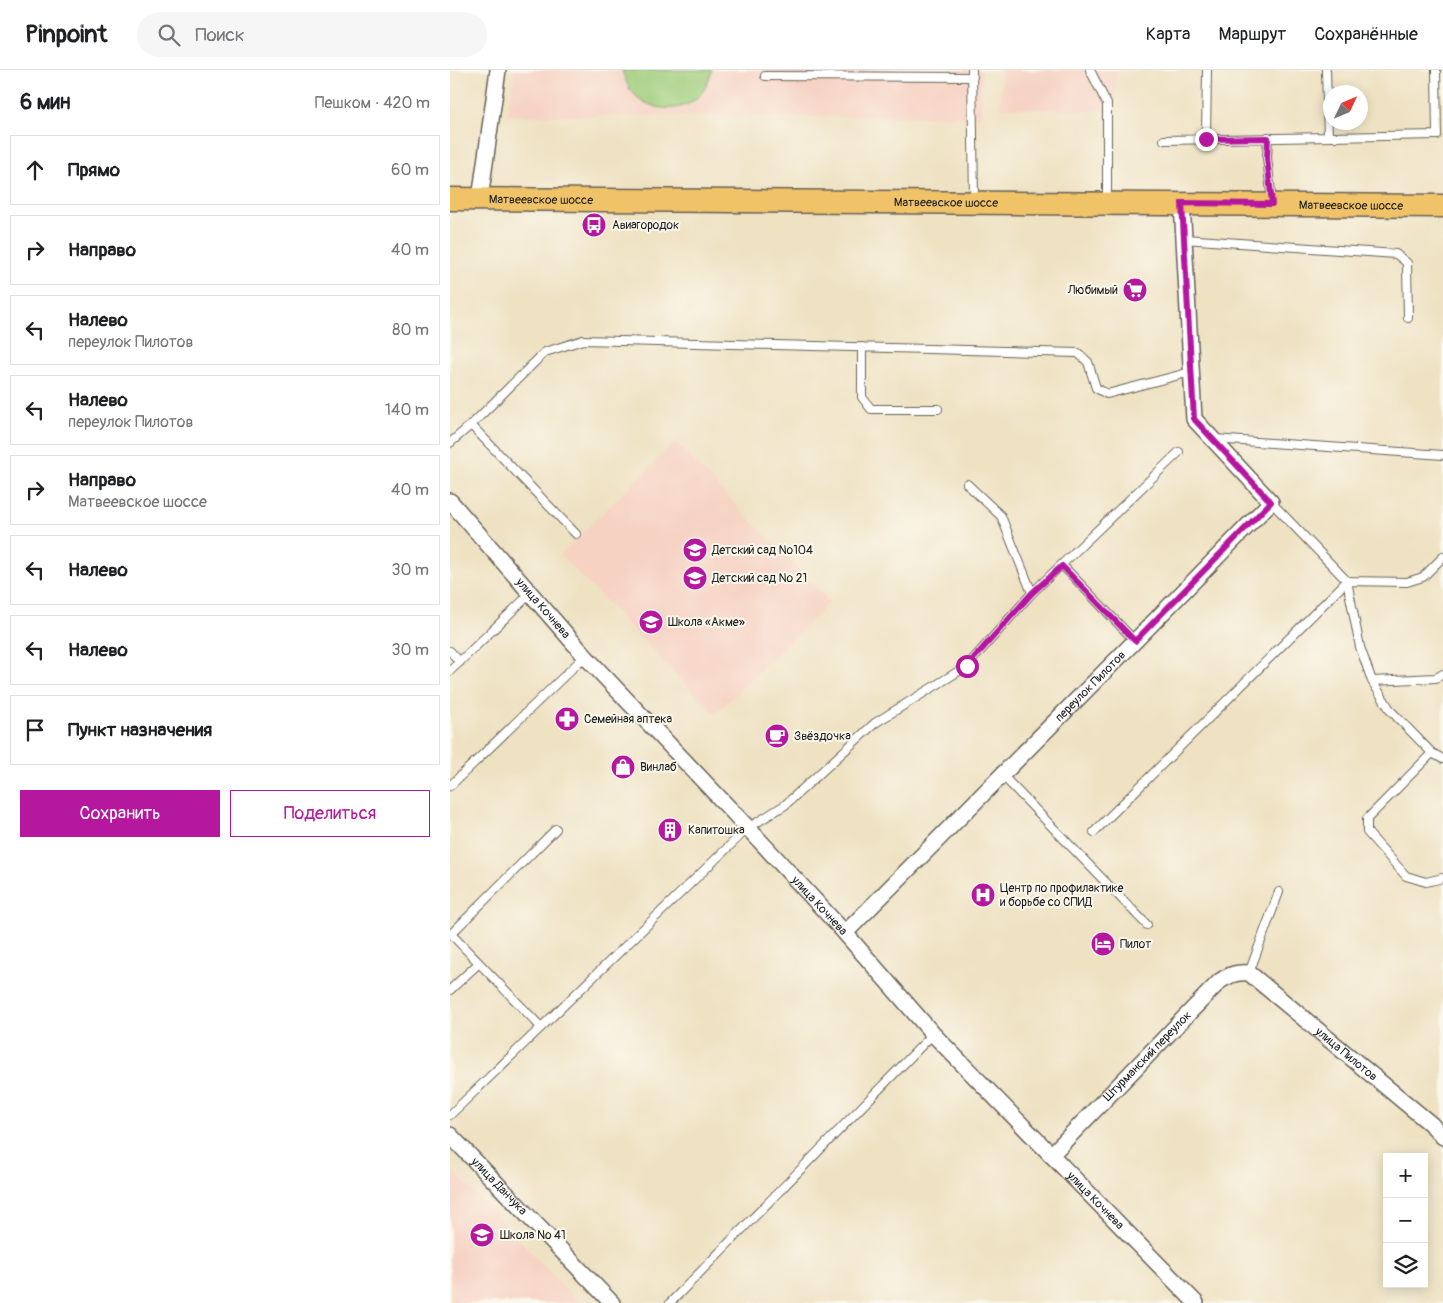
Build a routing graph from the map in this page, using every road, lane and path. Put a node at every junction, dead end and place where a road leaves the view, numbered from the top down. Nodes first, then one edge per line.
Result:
1 (498, 70) edge
2 (1090, 70) edge
3 (1207, 70) edge
4 (1326, 70) edge
5 (1436, 70) edge
6 (972, 74) edge
7 (765, 76) dead end
8 (1328, 136) junction
9 (1268, 138) junction
10 (1206, 139) junction
11 (1164, 140) dead end
12 (450, 199) edge
13 (480, 199) junction
14 (974, 202) junction
15 (1108, 202) junction
16 (1182, 203) junction
17 (1272, 204) junction
18 (1443, 206) edge
19 (1184, 239) junction
20 (1408, 318) dead end
21 (862, 347) junction
22 (1192, 372) junction
23 (938, 408) dead end
24 (470, 425) junction
25 (1212, 439) junction
26 (450, 444) edge
27 (1180, 452) dead end
28 (1443, 455) edge
29 (967, 484) dead end
30 (450, 501) edge
31 (1271, 502) junction
32 (576, 534) dead end
33 (1443, 557) edge
34 (1062, 566) junction
35 (1347, 581) junction
36 (531, 593) junction
37 (1032, 593) junction
38 (1135, 641) junction
39 (450, 651) edge
40 (585, 656) junction
41 (460, 662) junction
42 (450, 672) edge
43 (1443, 674) edge
44 (1372, 682) junction
45 (1432, 753) junction
46 (1443, 759) edge
47 (1002, 775) junction
48 (450, 786) edge
49 (748, 828) junction
50 (556, 829) dead end
51 (1094, 832) dead end
52 (1443, 878) edge
53 (1279, 892) dead end
54 (1147, 925) dead end
55 (845, 933) junction
56 (478, 963) junction
57 (1249, 973) junction
58 (450, 990) edge
59 (541, 1027) junction
60 (933, 1034) junction
61 (450, 1115) edge
62 (450, 1135) edge
63 (1443, 1137) edge
64 (1051, 1155) junction
65 (612, 1303) edge
66 (670, 1303) edge
67 (1196, 1303) edge

1 - 13 street
2 - 15 lane
3 - 10 lane
4 - 8 lane
5 - 8 lane
6 - 7 lane
6 - 14 lane
8 - 9 lane
9 - 10 lane
9 - 17 lane
10 - 11 lane
12 - 13 main road, Матвеевское шоссе
13 - 14 main road, Матвеевское шоссе
14 - 15 main road, Матвеевское шоссе
15 - 16 main road, Матвеевское шоссе
16 - 17 main road, Матвеевское шоссе
16 - 19 street
17 - 18 main road, Матвеевское шоссе
19 - 20 lane
19 - 22 street
21 - 22 lane
21 - 23 lane
21 - 24 lane
22 - 25 street
24 - 26 lane
24 - 32 lane
25 - 28 lane
25 - 31 street
27 - 34 lane
29 - 37 lane
30 - 36 street, улица Кочнева
31 - 35 lane
31 - 38 street, переулок Пилотов
33 - 35 lane
34 - 37 lane
34 - 38 lane
35 - 44 lane
35 - 51 lane
36 - 40 street, улица Кочнева
36 - 41 lane
37 - 49 lane
38 - 47 street, переулок Пилотов
39 - 41 lane
40 - 48 lane
40 - 49 street, улица Кочнева
41 - 42 lane
43 - 44 lane
44 - 45 lane
45 - 46 lane
45 - 52 lane
47 - 54 lane
47 - 55 street, переулок Пилотов
49 - 55 street, улица Кочнева
49 - 59 lane
50 - 56 lane
53 - 57 lane
55 - 60 street, улица Кочнева
56 - 58 lane
56 - 59 lane
57 - 63 street, улица Пилотов
57 - 64 street, Штурманский переулок
59 - 61 lane
60 - 64 street, улица Кочнева
60 - 66 lane
62 - 65 street, улица Данчука
64 - 67 street, улица Кочнева

